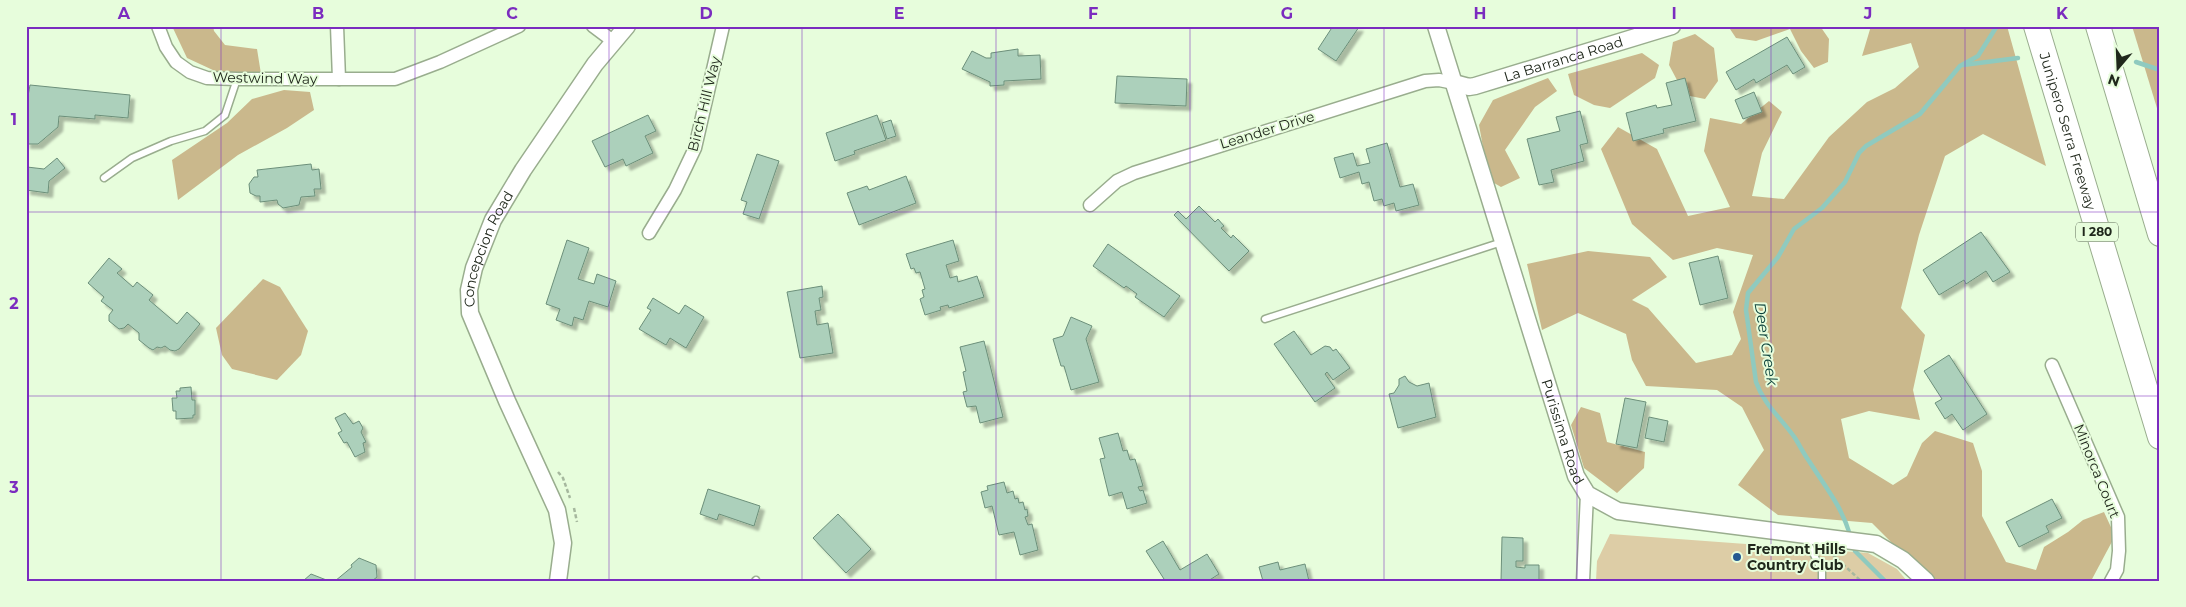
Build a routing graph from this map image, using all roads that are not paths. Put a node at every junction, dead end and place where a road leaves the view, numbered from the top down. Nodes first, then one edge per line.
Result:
1 (158, 26) edge
2 (337, 26) edge
3 (519, 26) edge
4 (593, 26) edge
5 (627, 26) edge
6 (723, 26) edge
7 (1436, 26) edge
8 (1672, 26) edge
9 (2036, 26) edge
10 (2098, 26) edge
11 (613, 41) junction
12 (236, 79) junction
13 (339, 79) junction
14 (1454, 83) junction
15 (104, 178) dead end
16 (1090, 205) dead end
17 (650, 233) dead end
18 (2160, 234) edge
19 (1502, 242) junction
20 (1265, 318) dead end
21 (2052, 365) dead end
22 (2160, 436) edge
23 (1587, 494) junction
24 (1808, 534) junction
25 (558, 581) edge
26 (1583, 581) edge
27 (1822, 581) edge
28 (1926, 581) edge
29 (2111, 581) edge

1 - 12 street, Westwind Way
2 - 13 street
3 - 13 street, Westwind Way
4 - 11 street
5 - 11 street, Concepcion Road
6 - 17 street, Birch Hill Way
7 - 14 street, Purissima Road
8 - 14 street, La Barranca Road
9 - 22 highway, Junipero Serra Freeway / I 280
10 - 18 highway
11 - 25 street, Concepcion Road
12 - 13 street, Westwind Way
12 - 15 lane
14 - 16 street, Leander Drive
14 - 19 street, Purissima Road
19 - 20 lane
19 - 23 street, Purissima Road
21 - 29 street, Minorca Court
23 - 24 street, Purissima Road
23 - 26 street
24 - 27 lane
24 - 28 street, Purissima Road

